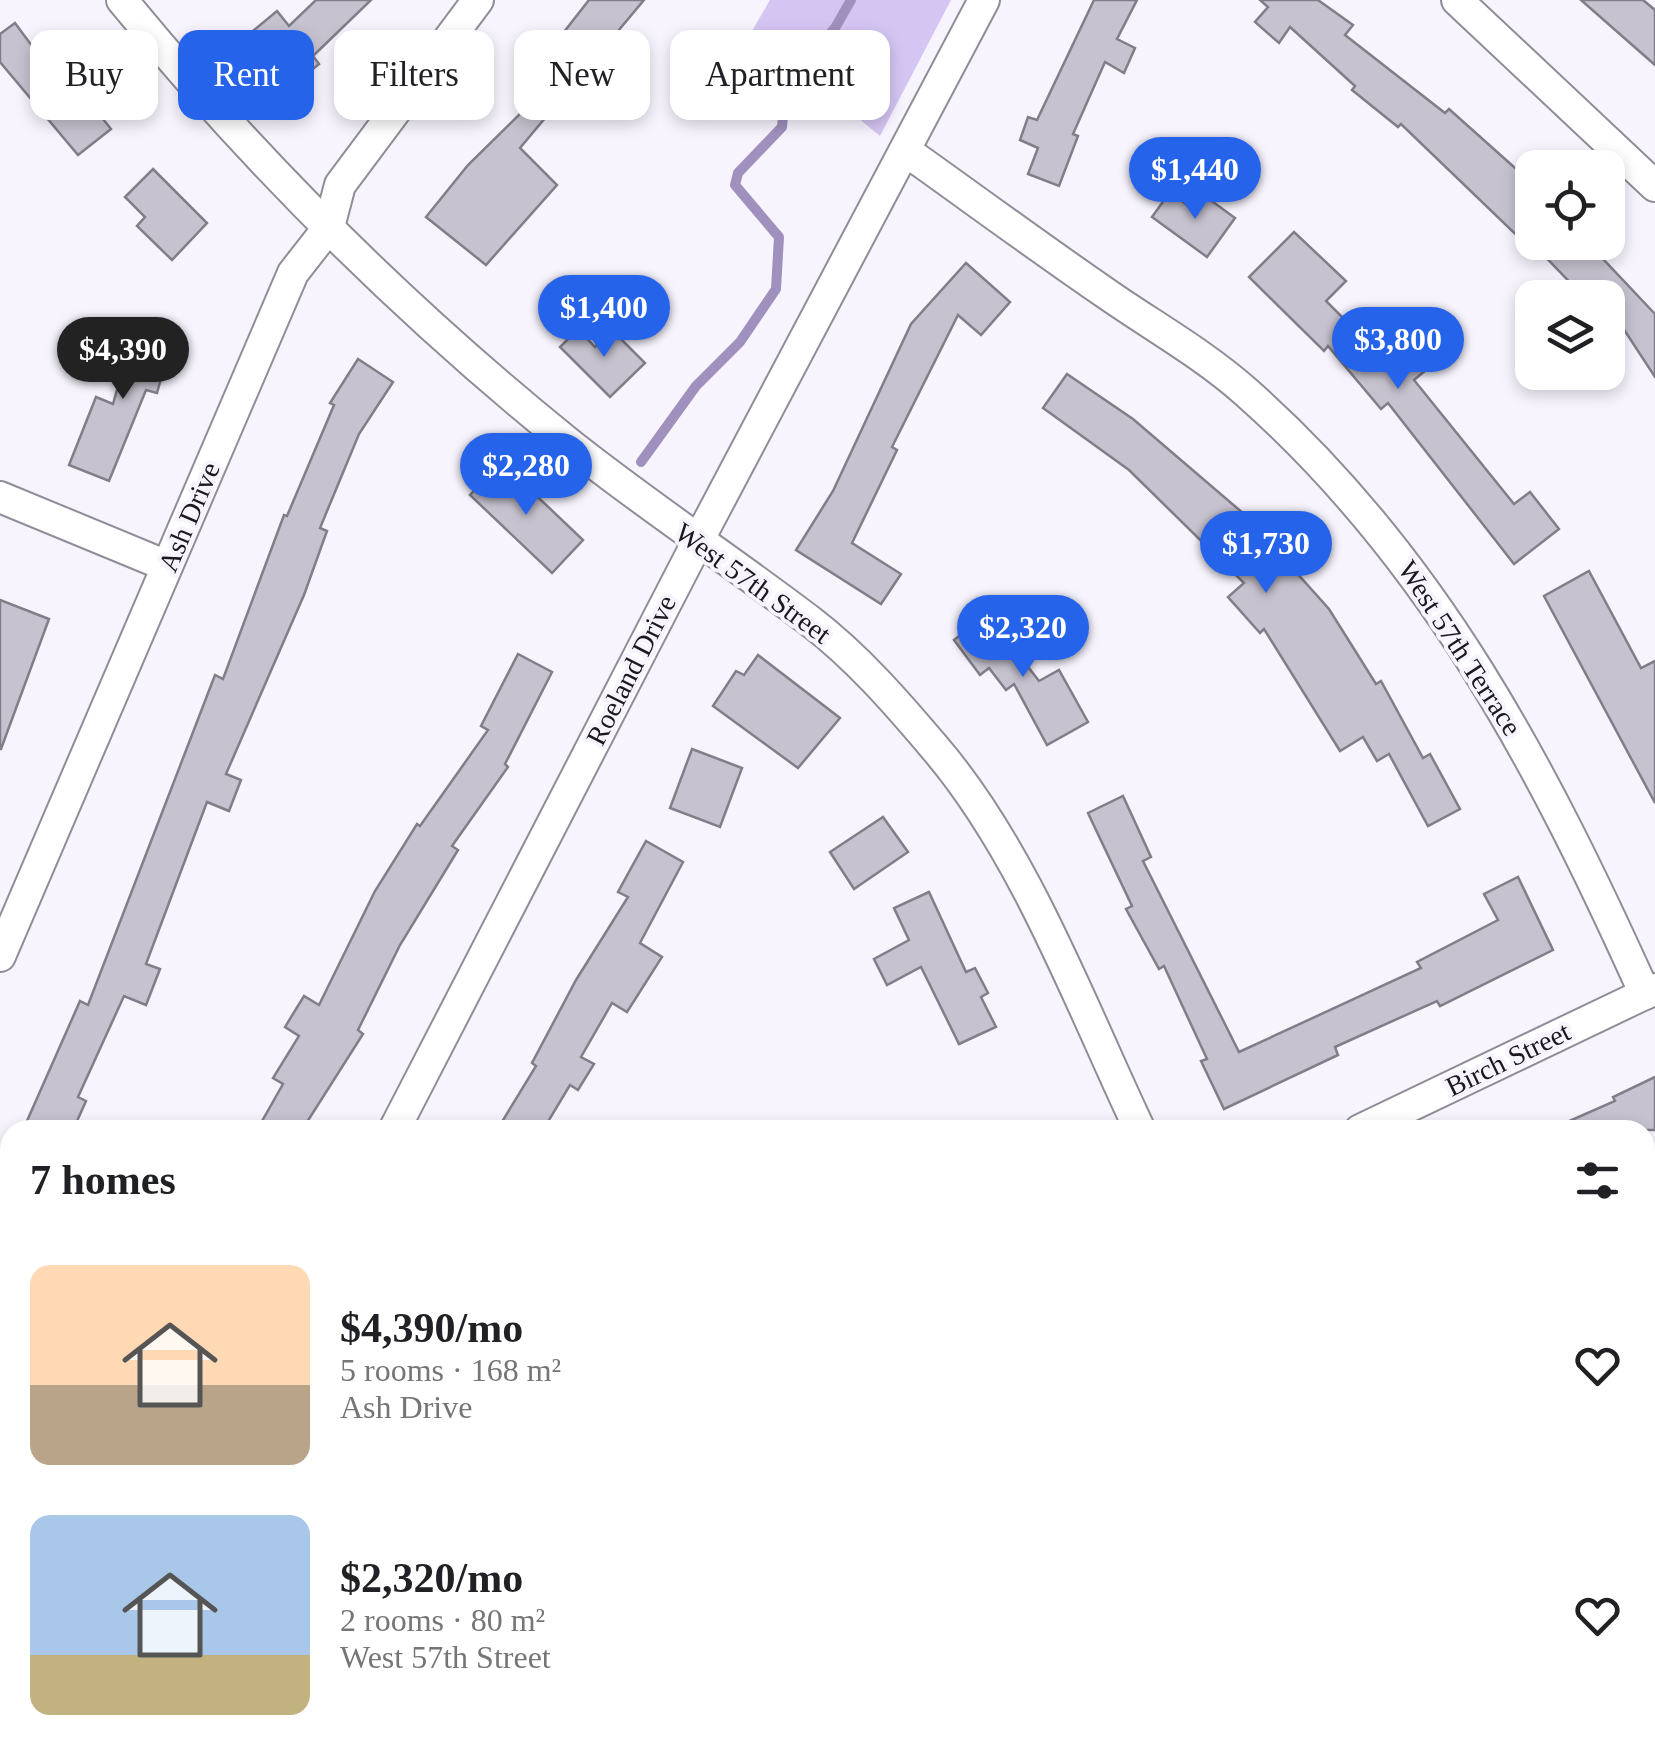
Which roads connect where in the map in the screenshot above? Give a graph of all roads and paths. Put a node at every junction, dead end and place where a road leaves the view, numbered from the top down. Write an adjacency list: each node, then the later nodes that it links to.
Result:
1 (122, 0): 7 (street, West 57th Street)
2 (478, 0): 7 (street, Ash Drive)
3 (984, 0): 5 (street, Roeland Drive)
4 (1457, 0): 6 (street)
5 (906, 151): 9 (street, Roeland Drive); 12 (street, West 57th Terrace)
6 (1655, 186)
7 (328, 227): 9 (street, West 57th Street); 10 (street, Ash Drive)
8 (0, 497): 10 (street)
9 (698, 541): 13 (street, Roeland Drive); 14 (street, West 57th Street)
10 (168, 566): 11 (street, Ash Drive)
11 (0, 956)
12 (1650, 991): 15 (street, Birch Street)
13 (399, 1120)
14 (1135, 1120)
15 (1381, 1120)

